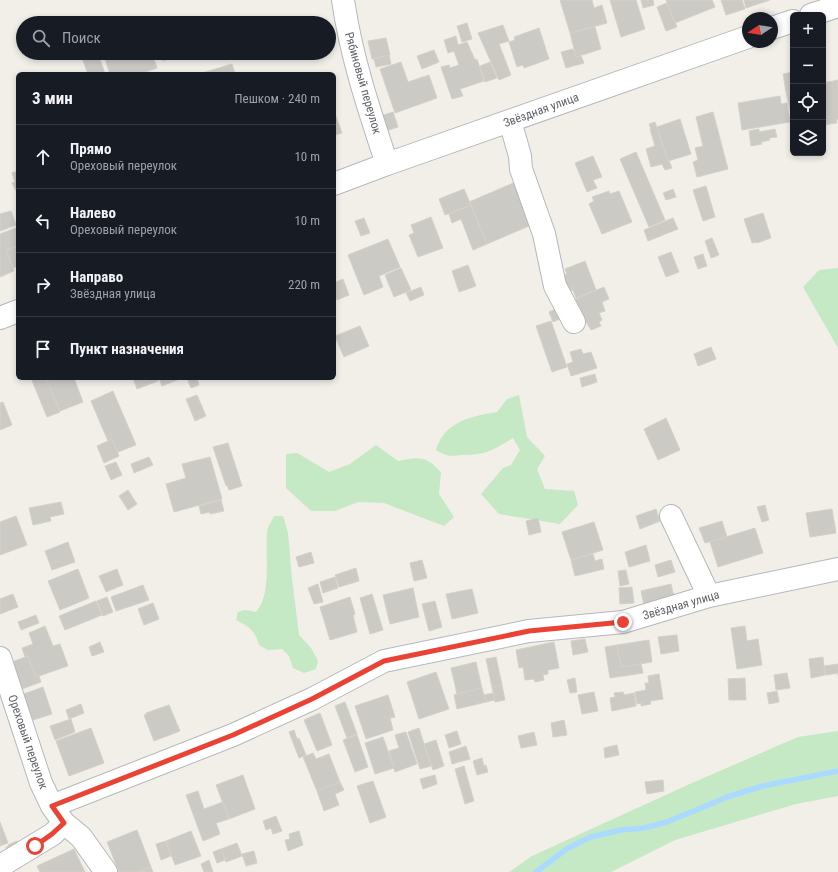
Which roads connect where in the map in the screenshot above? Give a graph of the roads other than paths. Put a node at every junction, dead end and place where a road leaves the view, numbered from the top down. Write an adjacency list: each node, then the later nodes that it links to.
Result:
1 (343, 0): 8 (street, Рябиновый переулок)
2 (838, 6): 3 (street)
3 (820, 12)
4 (790, 22): 5 (street)
5 (778, 26)
6 (742, 39): 7 (street, Звёздная улица)
7 (510, 121): 8 (street, Звёздная улица); 12 (street)
8 (387, 164): 9 (street, Звёздная улица)
9 (336, 183)
10 (16, 312): 11 (street)
11 (0, 318)
12 (574, 322)
13 (671, 516): 15 (street)
14 (838, 569): 15 (street, Звёздная улица)
15 (709, 596): 17 (street, Звёздная улица)
16 (0, 658): 17 (street, Ореховый переулок)
17 (52, 806): 18 (street, Ореховый переулок)
18 (64, 823): 19 (street); 20 (street, Ореховый переулок)
19 (0, 865)
20 (106, 872)

